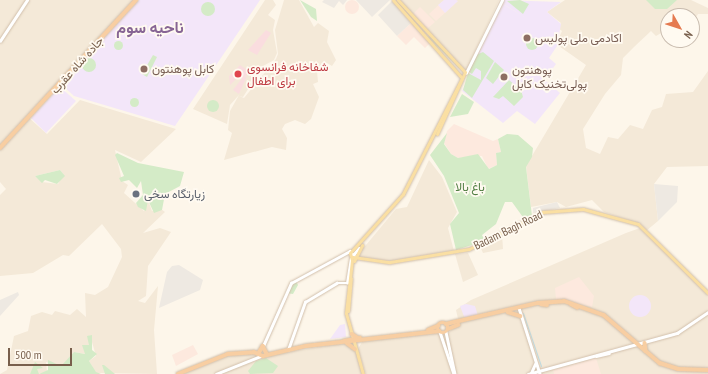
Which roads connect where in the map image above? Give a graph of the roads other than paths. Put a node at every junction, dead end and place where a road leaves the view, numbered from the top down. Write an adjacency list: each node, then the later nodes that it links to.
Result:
1 (26, 0): 7 (main road)
2 (136, 0): 9 (highway, جاده شاه عقرب)
3 (393, 0): 6 (main road)
4 (398, 0): 6 (main road)
5 (501, 0): 8 (main road)
6 (428, 34): 8 (main road)
7 (0, 40)
8 (464, 73): 10 (main road); 10 (main road)
9 (2, 146)
10 (419, 167): 11 (main road); 11 (main road)
11 (353, 255): 12 (main road, Badam Bagh Road); 26 (main road); 33 (main road); 36 (main road)
12 (708, 293)
13 (516, 304): 19 (highway)
14 (541, 304): 15 (highway); 16 (highway); 18 (highway)
15 (571, 304): 17 (highway); 32 (highway)
16 (547, 305)
17 (577, 308)
18 (518, 309): 19 (highway); 21 (main road); 32 (highway); 41 (main road)
19 (508, 311): 21 (highway); 22 (highway); 24 (highway)
20 (708, 312): 31 (main road); 32 (main road)
21 (520, 316): 41 (main road)
22 (446, 324): 23 (highway); 24 (highway)
23 (438, 326): 25 (highway); 27 (highway)
24 (447, 330): 25 (highway); 30 (main road)
25 (439, 332): 27 (highway); 30 (main road)
26 (351, 334): 27 (highway); 28 (highway); 29 (main road)
27 (359, 340): 29 (highway); 34 (highway)
28 (347, 341): 29 (highway); 34 (highway); 36 (highway)
29 (353, 341): 34 (main road)
30 (446, 342): 49 (main road)
31 (645, 343): 32 (main road); 39 (highway)
32 (635, 345): 39 (highway); 42 (main road); 43 (highway)
33 (264, 347): 35 (highway); 36 (highway); 38 (highway)
34 (356, 348): 48 (main road)
35 (258, 349): 37 (highway); 40 (highway)
36 (288, 349): 38 (highway)
37 (259, 354): 38 (highway); 40 (highway); 47 (main road)
38 (267, 354)
39 (650, 357): 43 (highway)
40 (199, 364): 45 (highway); 46 (highway)
41 (536, 364): 42 (main road); 44 (main road); 50 (main road)
42 (546, 370): 44 (main road); 52 (main road)
43 (708, 371)
44 (539, 373): 50 (main road); 51 (main road)
45 (174, 374)
46 (178, 374)
47 (216, 374)
48 (364, 374)
49 (454, 374)
50 (529, 374)
51 (534, 374)
52 (543, 374)

